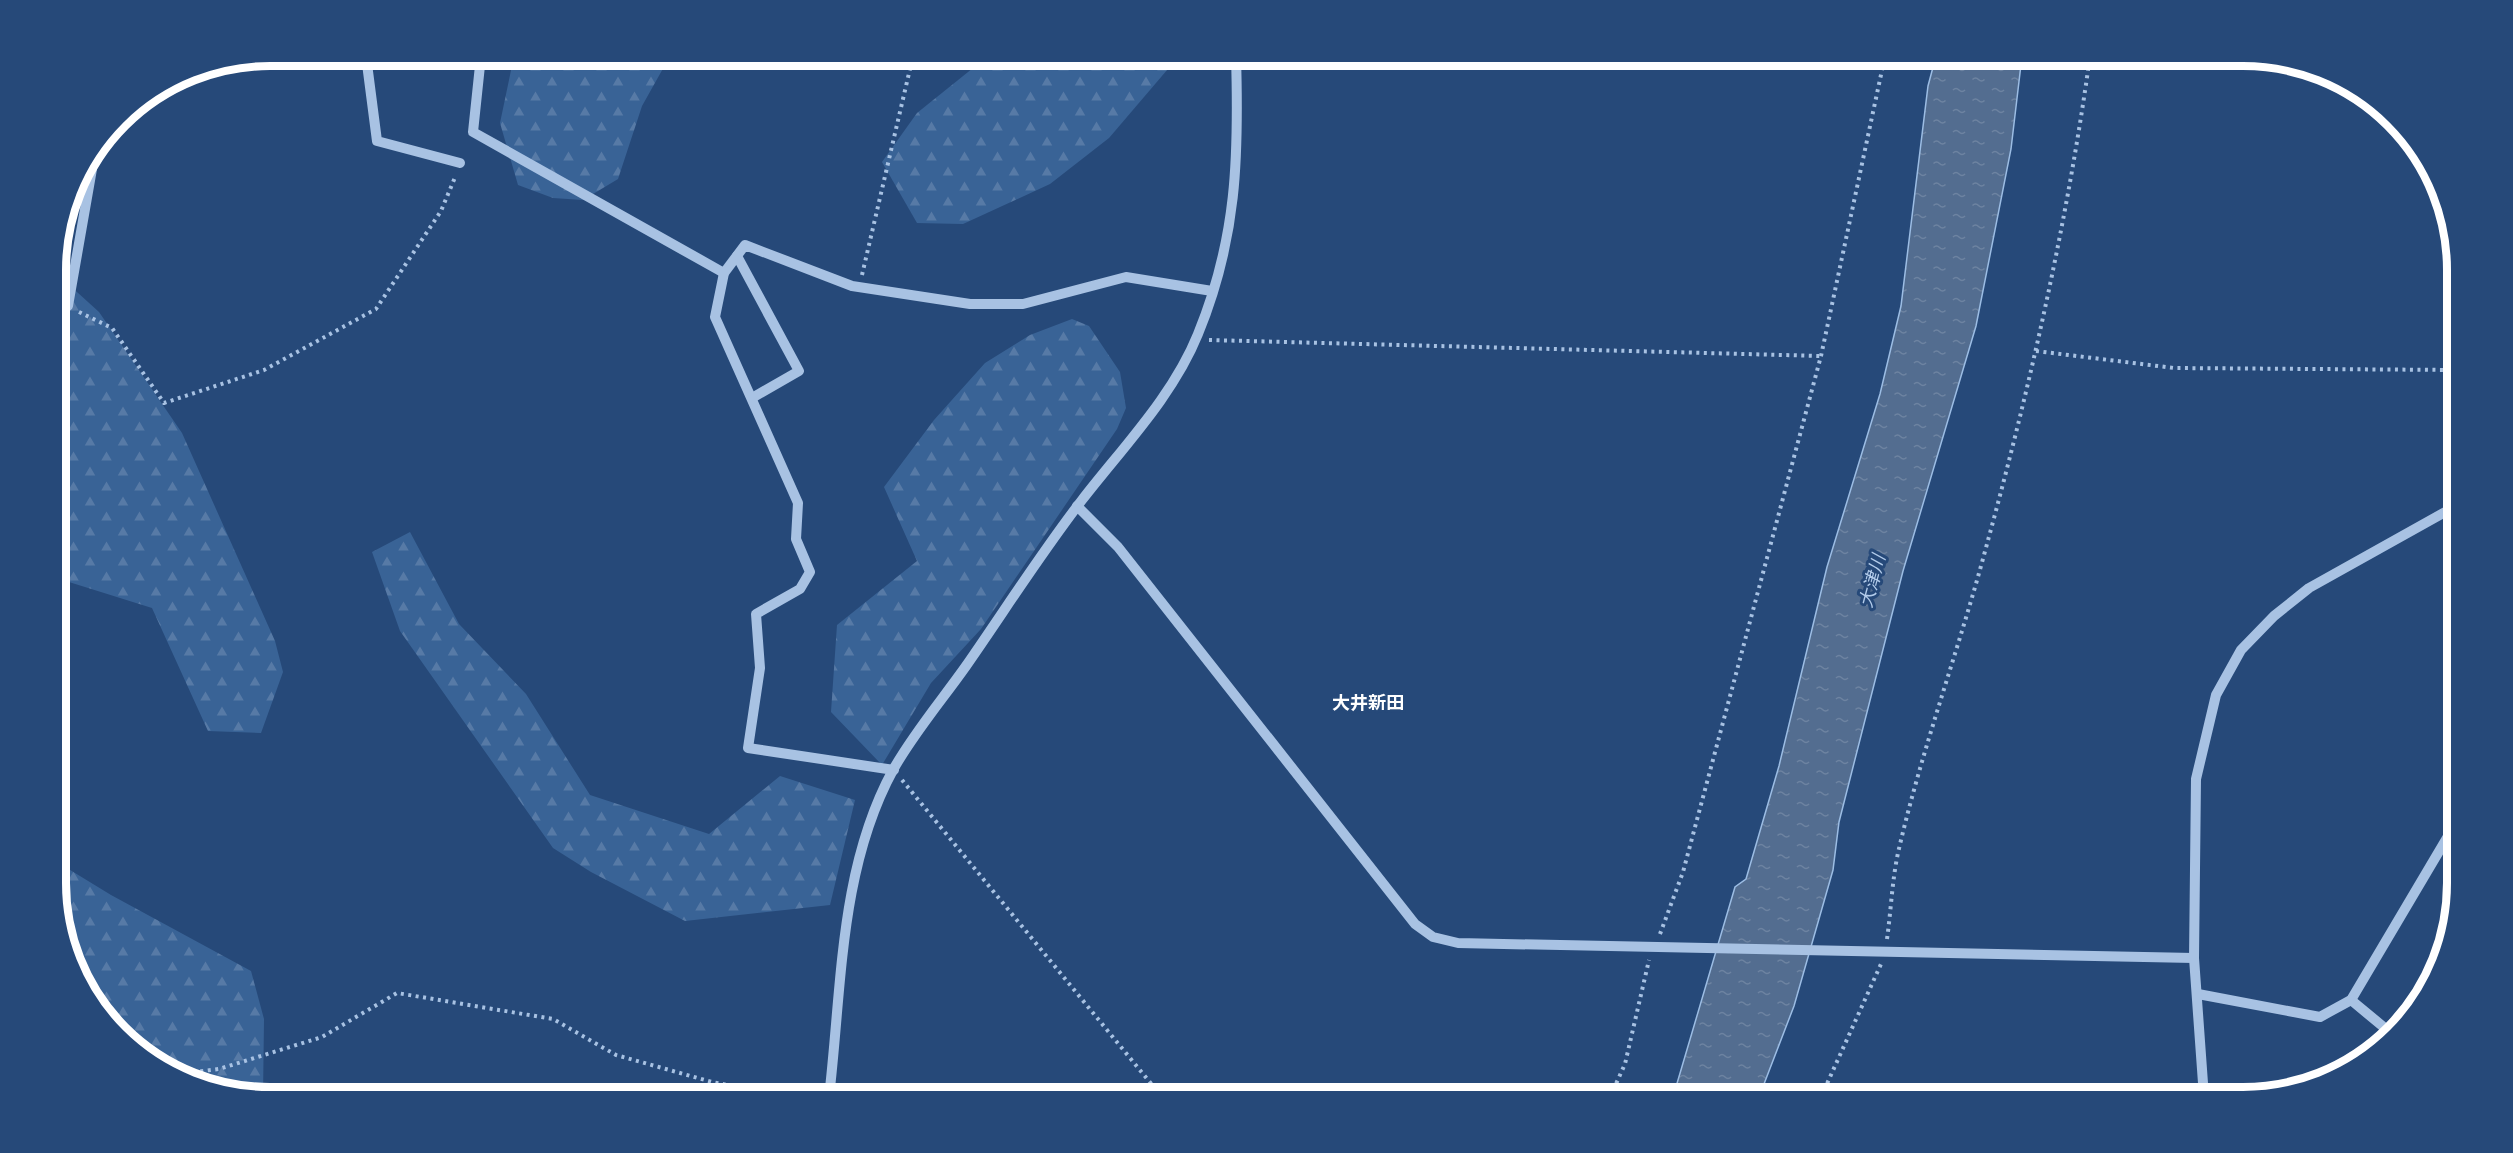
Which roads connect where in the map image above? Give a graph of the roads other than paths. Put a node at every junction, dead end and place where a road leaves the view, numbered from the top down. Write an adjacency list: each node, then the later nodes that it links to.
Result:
1 (367, 66): 4 (street)
2 (480, 66): 7 (street)
3 (1236, 66): 8 (street)
4 (460, 163)
5 (91, 172): 9 (street)
6 (737, 256): 7 (street); 8 (street); 10 (street)
7 (724, 273): 10 (street)
8 (1212, 291): 11 (street)
9 (68, 306)
10 (752, 398): 13 (street)
11 (1077, 506): 13 (street); 15 (street)
12 (2447, 511): 15 (street)
13 (894, 770): 19 (street)
14 (2447, 838): 17 (street)
15 (2194, 957): 16 (street)
16 (2198, 994): 17 (street); 20 (street)
17 (2351, 1000): 18 (street)
18 (2385, 1028)
19 (830, 1087)
20 (2203, 1087)

